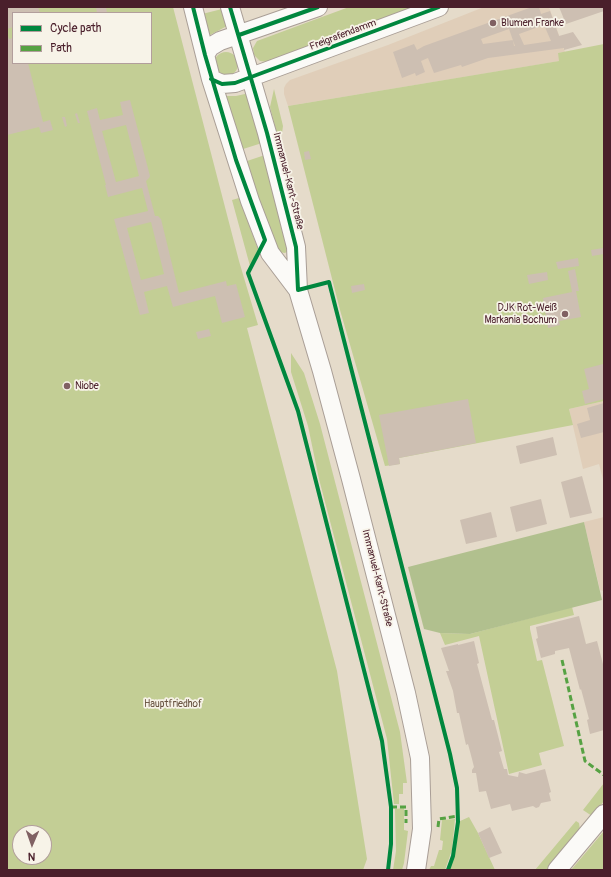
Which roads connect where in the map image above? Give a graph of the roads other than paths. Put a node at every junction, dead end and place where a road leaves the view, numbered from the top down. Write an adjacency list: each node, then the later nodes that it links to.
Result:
1 (193, 7): 6 (street, Immanuel-Kant-Straße)
2 (230, 7): 5 (street, Immanuel-Kant-Straße)
3 (318, 7): 5 (street)
4 (439, 7): 7 (street, Freigrafendamm)
5 (239, 35): 6 (street); 7 (street, Immanuel-Kant-Straße)
6 (205, 56): 8 (street, Immanuel-Kant-Straße)
7 (252, 78): 8 (street); 9 (street, Immanuel-Kant-Straße)
8 (211, 79): 9 (street, Immanuel-Kant-Straße)
9 (298, 290): 11 (street, Immanuel-Kant-Straße)
10 (604, 814): 12 (street)
11 (416, 870)
12 (557, 870)

